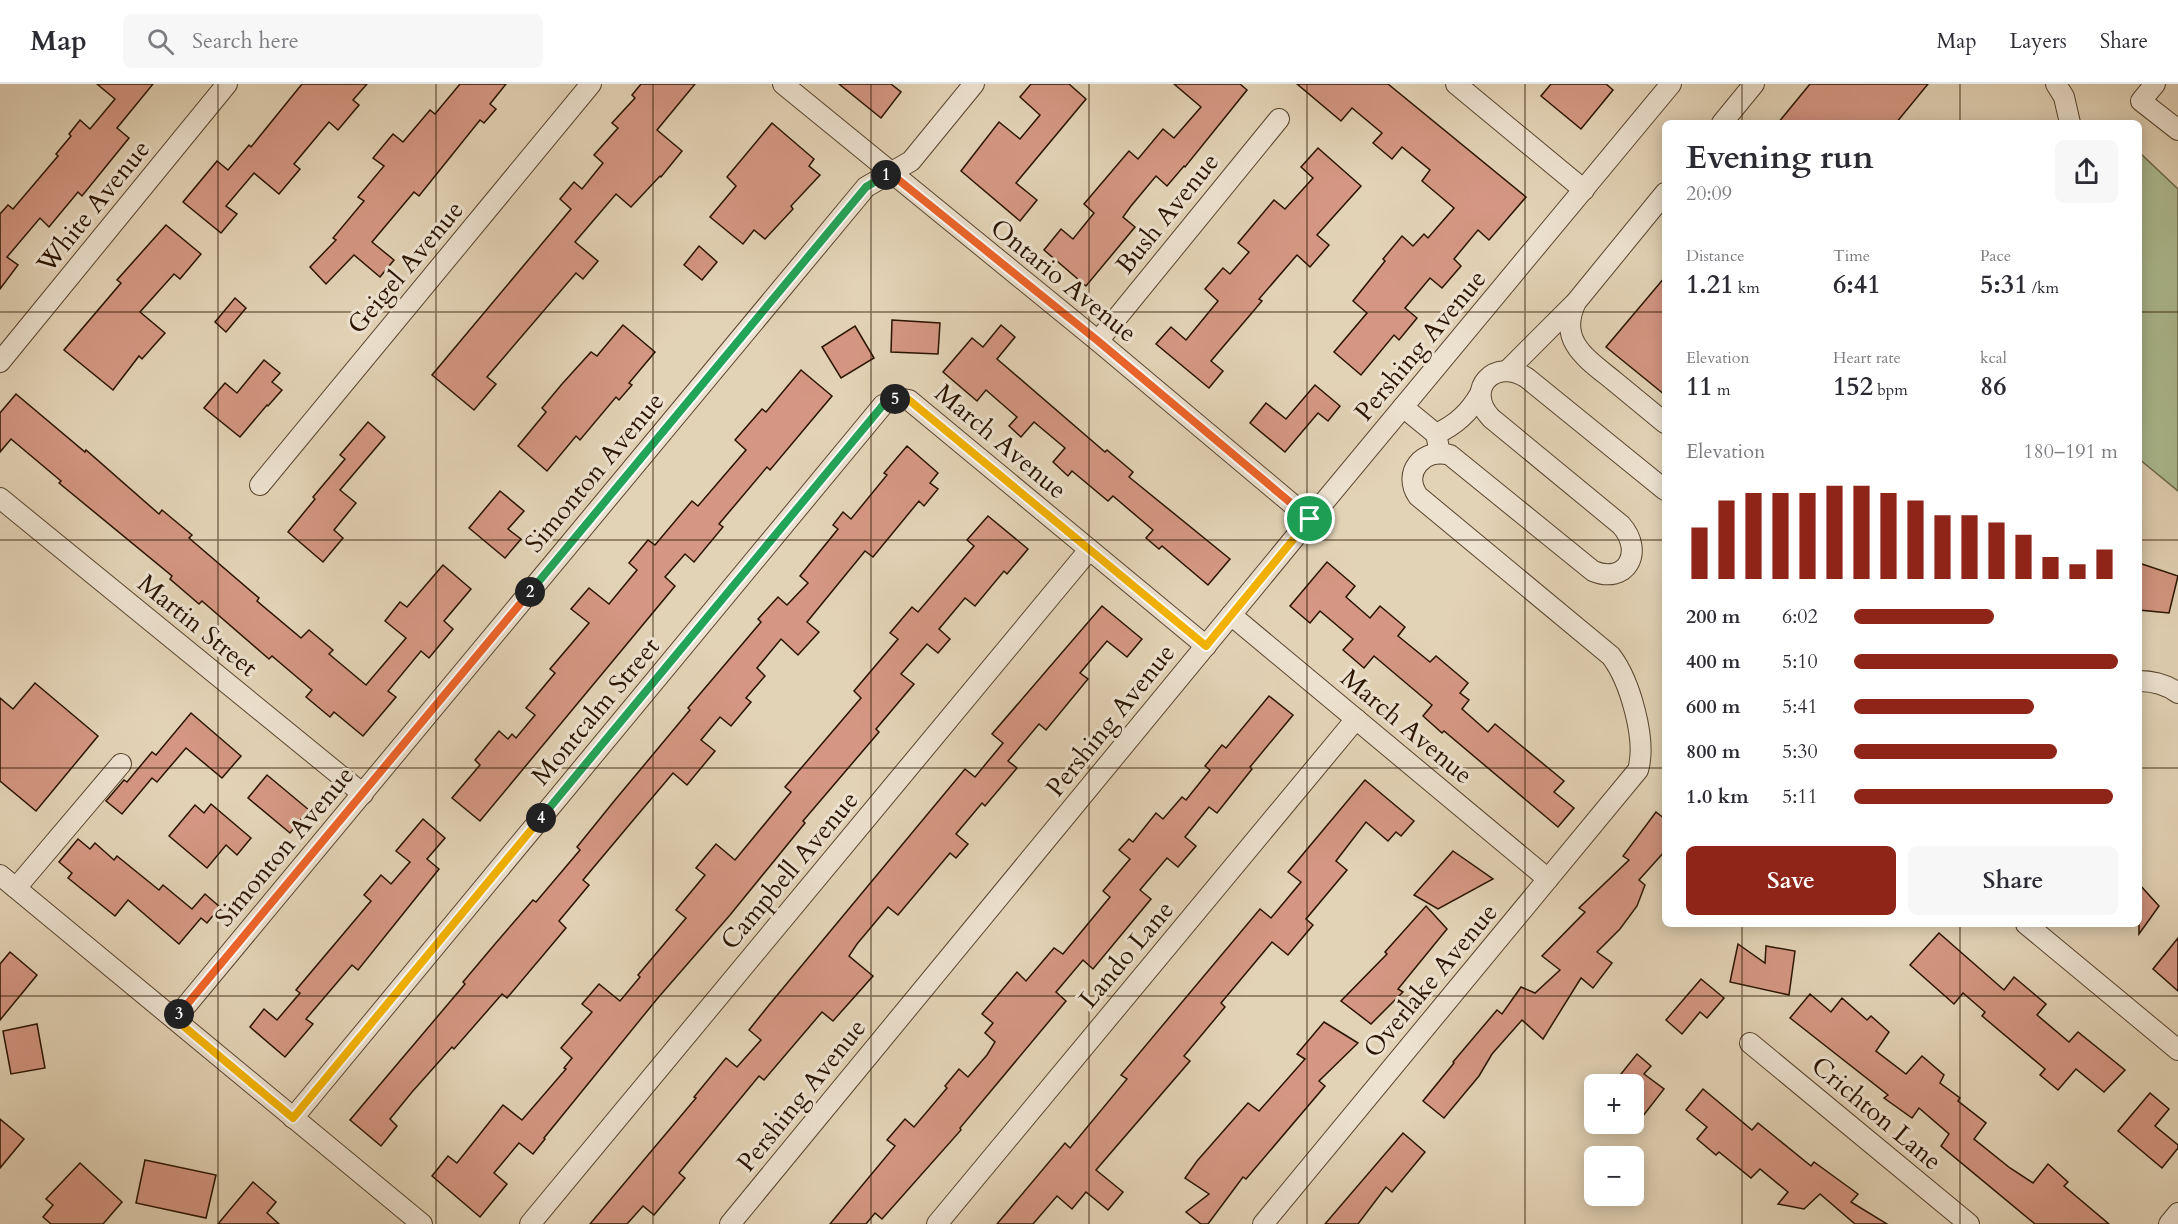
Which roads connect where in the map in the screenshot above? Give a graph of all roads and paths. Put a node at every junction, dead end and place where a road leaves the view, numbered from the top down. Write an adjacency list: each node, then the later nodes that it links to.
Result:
1 (227, 84): 19 (street, White Avenue)
2 (591, 84): 26 (street, Geigel Avenue)
3 (783, 84): 14 (street, Ontario Avenue)
4 (974, 84): 14 (street, Simonton Avenue)
5 (1456, 84): 15 (street)
6 (1671, 84): 15 (street, Pershing Avenue)
7 (1754, 84): 11 (street)
8 (2056, 84): 12 (street)
9 (2155, 84): 13 (street)
10 (1279, 119): 18 (street, Bush Avenue)
11 (1724, 120)
12 (2069, 120)
13 (2177, 126)
14 (890, 173): 18 (street, Ontario Avenue); 37 (street, Simonton Avenue)
15 (1584, 189): 23 (street, Pershing Avenue)
16 (1662, 197): 17 (street)
17 (1576, 302): 20 (street); 24 (street)
18 (1098, 341): 29 (street, Ontario Avenue)
19 (0, 362)
20 (1508, 370): 21 (street); 27 (street)
21 (1480, 394): 25 (street); 25 (street)
22 (897, 398): 30 (street, March Avenue); 45 (street, Montcalm Street)
23 (1404, 407): 25 (street); 29 (street, Pershing Avenue)
24 (1662, 421)
25 (1438, 443): 39 (street, Overlake Avenue)
26 (260, 485)
27 (1662, 488)
28 (0, 498): 37 (street, Martin Street)
29 (1310, 519): 31 (street, Pershing Avenue)
30 (1089, 550): 32 (street, March Avenue); 48 (street, Campbell Avenue)
31 (1231, 615): 32 (street, Pershing Avenue); 35 (street, March Avenue)
32 (1206, 646): 49 (street, Pershing Avenue)
33 (2142, 681): 34 (street)
34 (2178, 693)
35 (1356, 719): 39 (street, March Avenue); 50 (street, Lando Lane)
36 (121, 764): 40 (street)
37 (363, 794): 42 (street, Simonton Avenue)
38 (0, 875): 40 (street)
39 (1548, 879): 51 (street, Overlake Avenue)
40 (16, 888): 42 (street)
41 (2030, 927): 44 (street)
42 (175, 1019): 45 (street)
43 (1750, 1043): 52 (street, Crichton Lane)
44 (2178, 1050)
45 (293, 1118): 47 (street)
46 (2178, 1213): 53 (street)
47 (422, 1224)
48 (530, 1224)
49 (730, 1224)
50 (937, 1224)
51 (1263, 1224)
52 (1969, 1224)
53 (2169, 1224)

